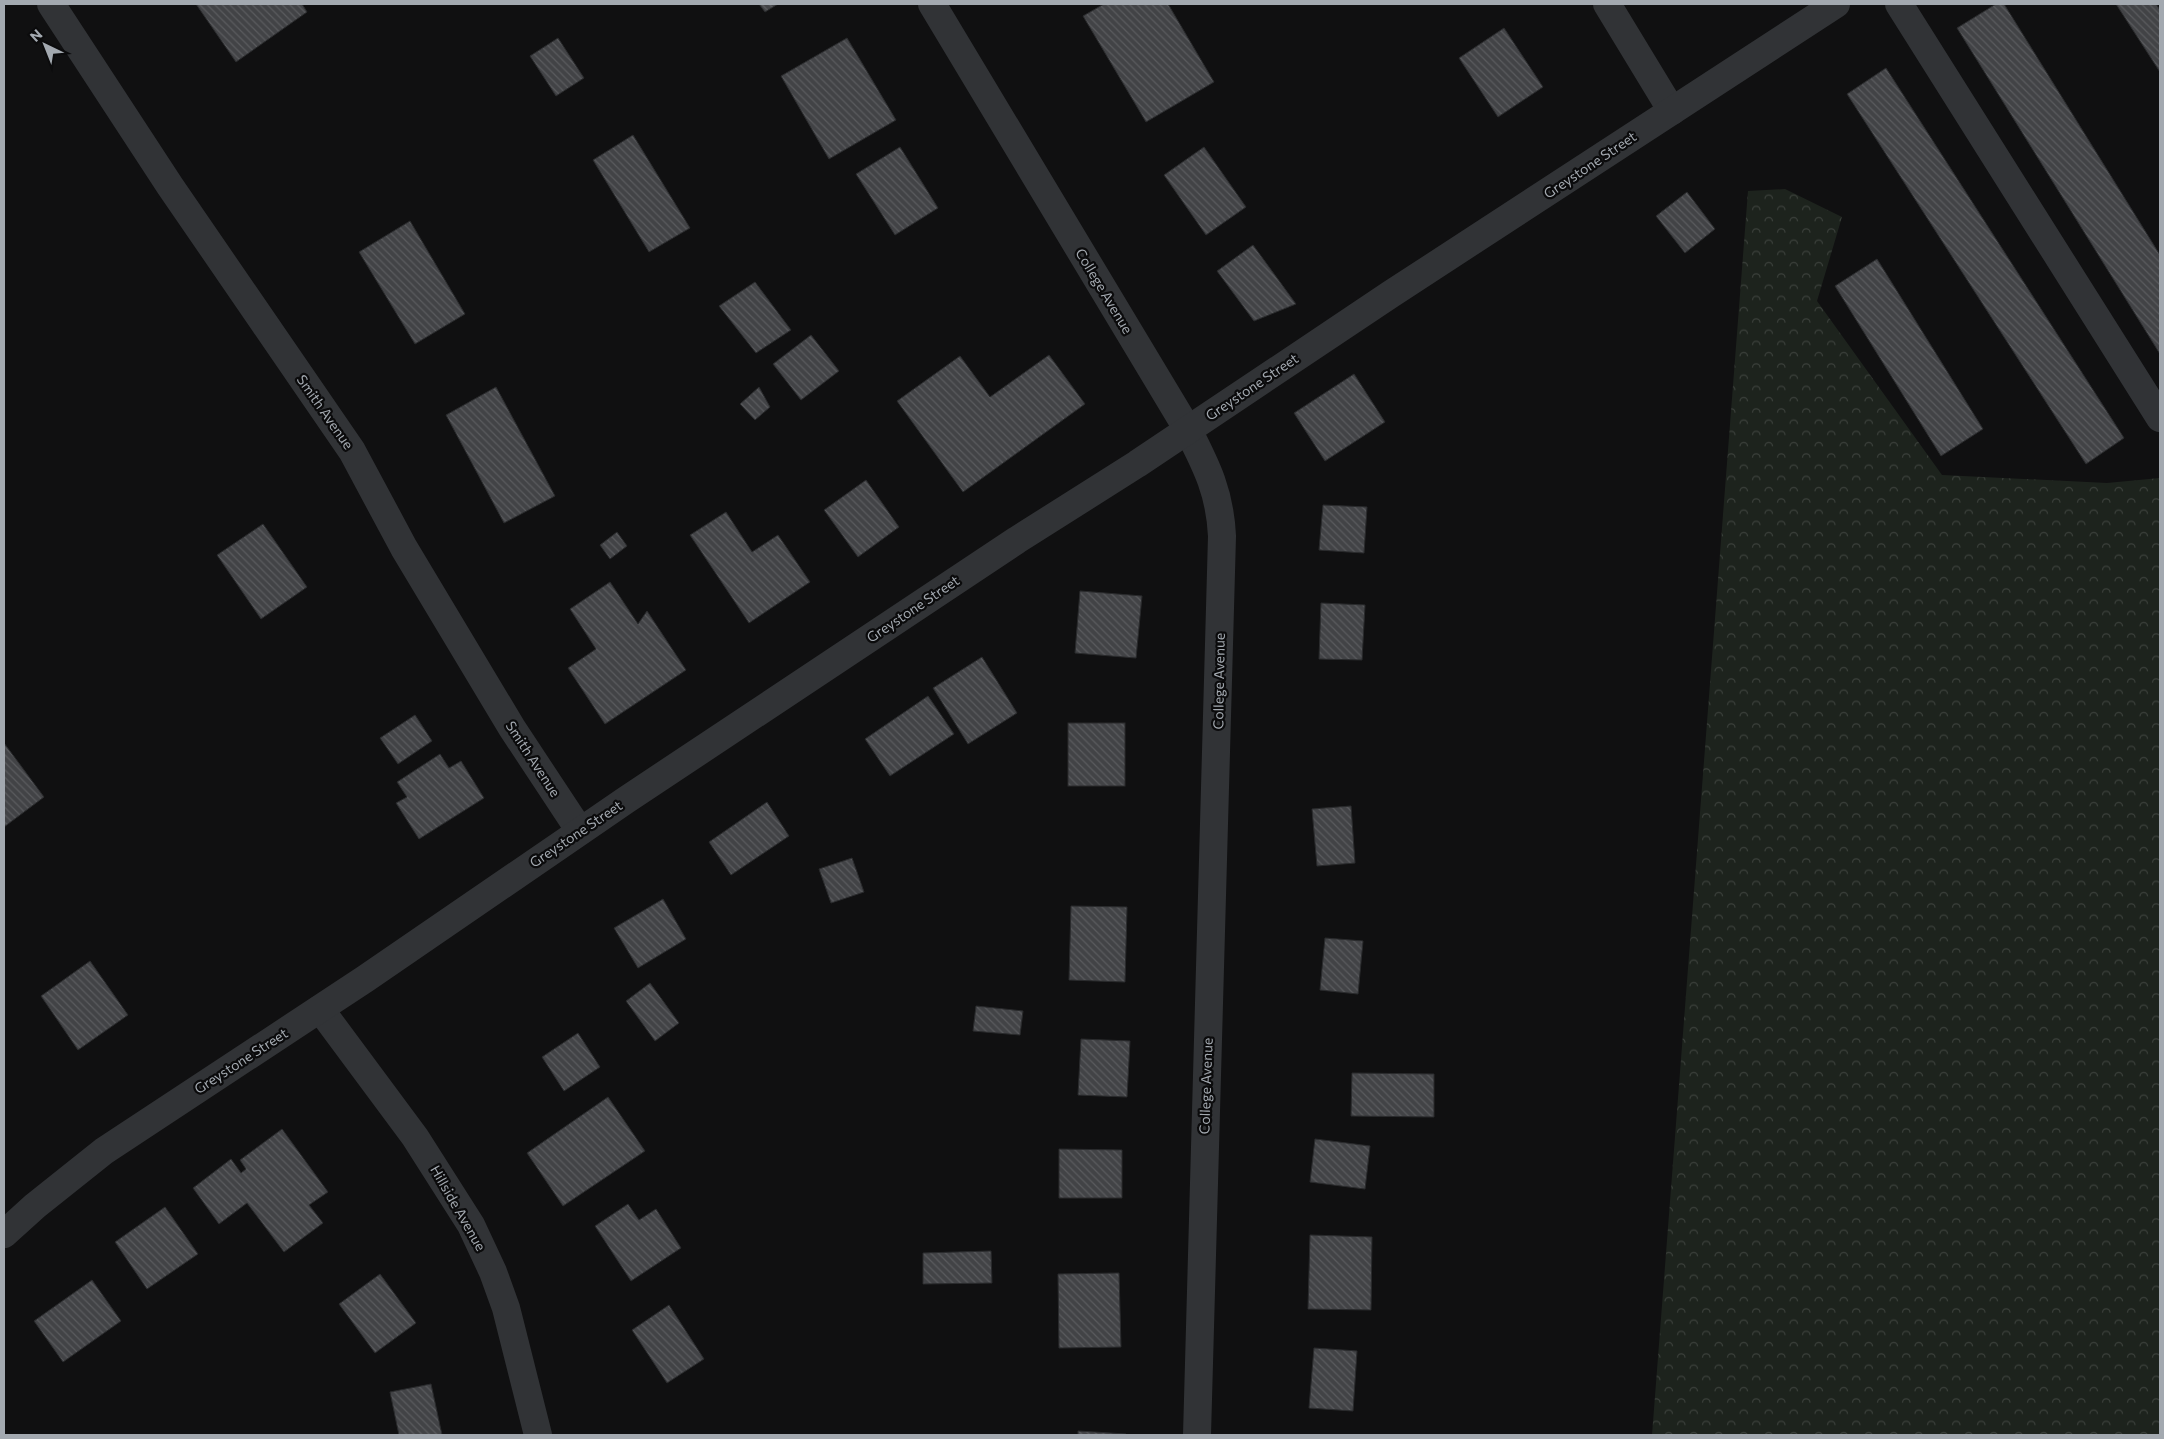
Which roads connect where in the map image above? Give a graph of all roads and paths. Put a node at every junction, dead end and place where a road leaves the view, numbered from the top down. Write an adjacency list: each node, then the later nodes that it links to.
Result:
1 (51, 4): 9 (street, Smith Avenue)
2 (932, 4): 8 (street, College Avenue)
3 (1607, 4): 6 (street)
4 (1836, 4): 6 (street, Greystone Street)
5 (1899, 4): 7 (street)
6 (1672, 111): 8 (street, Greystone Street)
7 (2160, 418)
8 (1188, 430): 9 (street, Greystone Street); 13 (street, College Avenue)
9 (580, 831): 10 (street, Greystone Street)
10 (320, 1009): 11 (street, Greystone Street); 12 (street, Hillside Avenue)
11 (4, 1234)
12 (538, 1435)
13 (1197, 1435)

